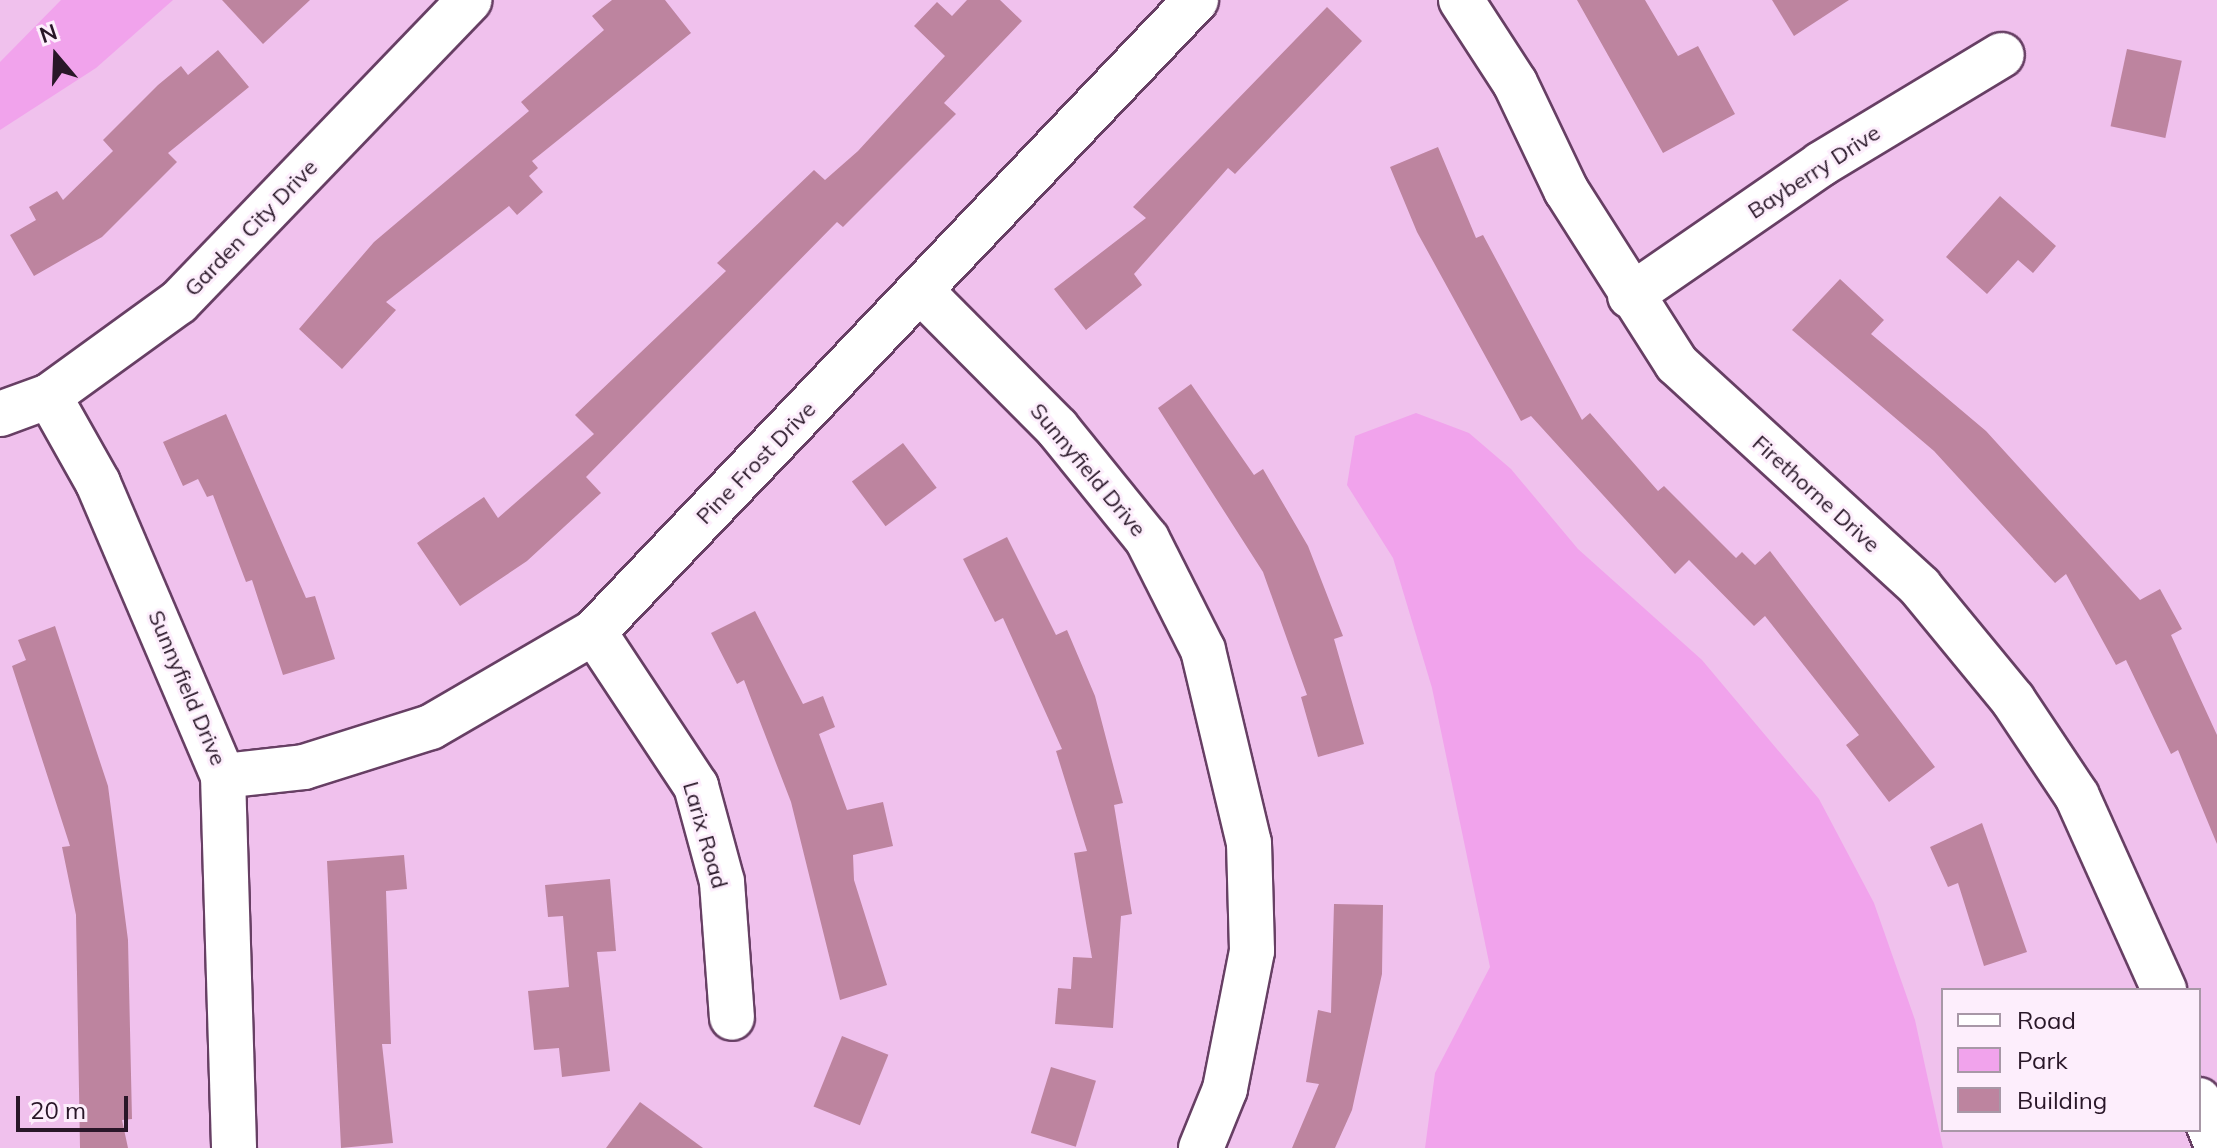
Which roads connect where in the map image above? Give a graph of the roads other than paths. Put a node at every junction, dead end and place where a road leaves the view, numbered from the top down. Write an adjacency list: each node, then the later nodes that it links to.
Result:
1 (470, 0): 7 (street, Garden City Drive)
2 (1196, 0): 5 (street, Pine Frost Drive)
3 (1461, 0): 6 (street, Firethorne Drive)
4 (2002, 55): 6 (street, Bayberry Drive)
5 (921, 291): 9 (street, Pine Frost Drive); 16 (street, Sunnyfield Drive)
6 (1630, 296): 11 (street, Firethorne Drive)
7 (49, 396): 8 (street, Garden City Drive); 10 (street, Sunnyfield Drive)
8 (0, 414)
9 (594, 632): 10 (street, Pine Frost Drive); 12 (street, Larix Road)
10 (223, 776): 15 (street, Sunnyfield Drive)
11 (2163, 988)
12 (732, 1018)
13 (2201, 1105): 14 (street)
14 (2217, 1146)
15 (234, 1148)
16 (1201, 1148)

